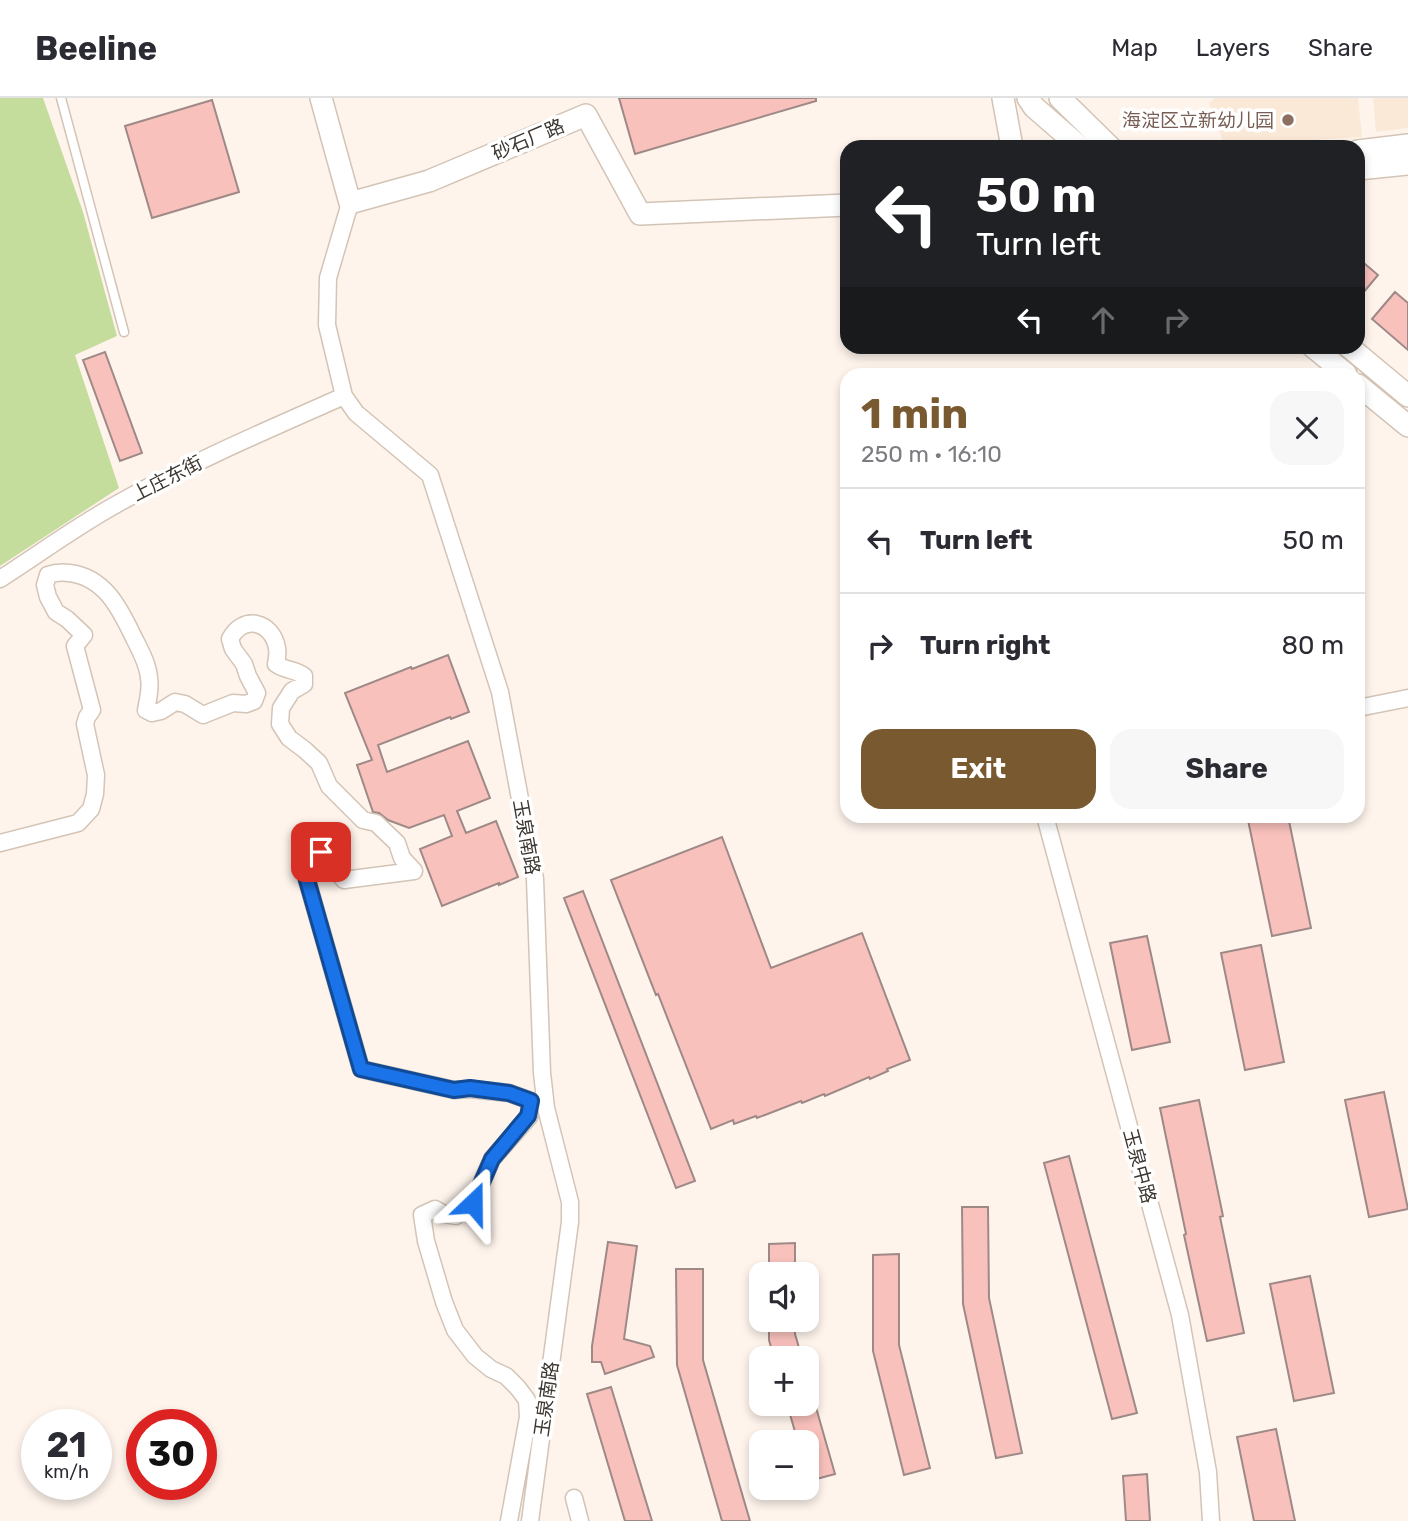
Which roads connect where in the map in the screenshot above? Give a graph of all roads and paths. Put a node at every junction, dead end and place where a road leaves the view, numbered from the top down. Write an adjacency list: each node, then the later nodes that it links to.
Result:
1 (61, 98): 15 (lane)
2 (321, 98): 13 (street)
3 (1003, 98): 6 (street)
4 (1028, 98): 7 (street)
5 (1060, 98): 8 (street)
6 (1011, 140)
7 (1072, 140)
8 (1103, 140)
9 (1408, 145): 10 (street)
10 (1365, 149)
11 (1408, 164): 12 (street)
12 (1365, 168)
13 (350, 203): 14 (street, 砂石厂路); 20 (street, 玉泉南路)
14 (840, 205)
15 (124, 332)
16 (1322, 354): 18 (street)
17 (1358, 354): 21 (street)
18 (1339, 368)
19 (1365, 390): 22 (street)
20 (344, 396): 23 (street, 上庄东街); 30 (street, 玉泉南路)
21 (1408, 396)
22 (1408, 426)
23 (0, 579)
24 (1408, 698): 25 (street)
25 (1365, 707)
26 (1047, 823): 32 (street, 玉泉中路)
27 (0, 843): 29 (street)
28 (574, 1498): 31 (street)
29 (509, 1521)
30 (530, 1521)
31 (580, 1521)
32 (1211, 1521)

